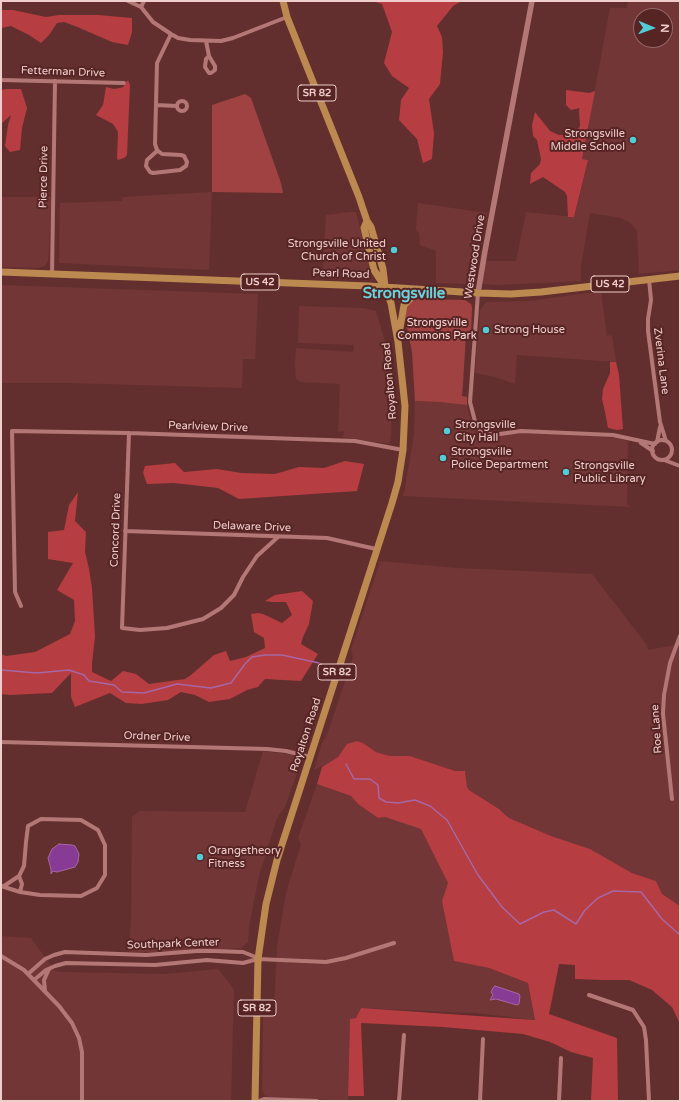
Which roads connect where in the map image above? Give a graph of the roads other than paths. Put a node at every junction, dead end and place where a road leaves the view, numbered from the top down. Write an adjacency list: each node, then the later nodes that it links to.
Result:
1 (128, 1): 5 (street)
2 (144, 1): 5 (street)
3 (283, 1): 6 (main road, Royalton Road / SR 82)
4 (532, 1): 22 (street, Westwood Drive)
5 (141, 6): 7 (street)
6 (287, 17): 8 (street); 20 (main road, Royalton Road / SR 82)
7 (171, 34): 8 (street); 13 (street)
8 (206, 41): 9 (street)
9 (208, 56)
10 (1, 80): 11 (street, Fetterman Drive)
11 (55, 80): 12 (street, Fetterman Drive); 17 (street, Pierce Drive)
12 (124, 83)
13 (156, 105): 14 (street); 15 (street)
14 (177, 106)
15 (157, 151): 15 (street)
16 (1, 272): 17 (main road, Pearl Road / US 42)
17 (52, 274): 20 (main road, Pearl Road / US 42)
18 (680, 276): 19 (main road, Pearl Road / US 42)
19 (649, 279): 22 (main road, Pearl Road / US 42); 24 (street, Zverina Lane)
20 (385, 287): 21 (main road, Pearl Road / US 42); 23 (main road, Royalton Road / SR 82)
21 (432, 290): 22 (main road, Pearl Road / US 42); 23 (main road)
22 (478, 293): 26 (street, Westwood Drive)
23 (398, 342): 29 (main road, Royalton Road / SR 82)
24 (660, 422): 27 (street, Zverina Lane); 28 (street, Zverina Lane)
25 (129, 433): 29 (street, Pearlview Drive); 34 (street, Concord Drive); 37 (street, Pearlview Drive)
26 (637, 441): 28 (street, Westwood Drive); 30 (street, Westwood Drive)
27 (666, 441): 28 (street); 31 (street)
28 (656, 443): 30 (street)
29 (403, 450): 36 (main road, Royalton Road / SR 82)
30 (653, 451): 32 (street)
31 (672, 452): 32 (street); 33 (street)
32 (664, 460): 33 (street)
33 (680, 466)
34 (125, 531): 35 (street, Delaware Drive); 35 (street, Concord Drive)
35 (278, 537): 36 (street, Delaware Drive)
36 (376, 549): 40 (main road, Royalton Road / SR 82)
37 (21, 606)
38 (680, 636): 41 (street, Roe Lane)
39 (1, 742): 40 (street, Ordner Drive)
40 (311, 757): 47 (main road, Royalton Road / SR 82)
41 (672, 799)
42 (19, 876): 43 (street); 44 (street); 44 (street)
43 (2, 886): 44 (street)
44 (20, 892)
45 (394, 942): 47 (street)
46 (1, 956): 49 (street)
47 (258, 959): 48 (street, Southpark Center); 49 (street, Southpark Center); 57 (main road, Royalton Road / SR 82)
48 (49, 969): 50 (street, Southpark Center); 51 (street)
49 (28, 974): 50 (street)
50 (34, 980): 51 (street)
51 (45, 992): 56 (street)
52 (589, 995): 63 (street)
53 (404, 1035): 60 (street)
54 (482, 1039): 61 (street)
55 (561, 1058): 62 (street)
56 (82, 1101)
57 (255, 1101)
58 (259, 1101): 59 (street)
59 (317, 1101)
60 (399, 1101)
61 (480, 1101)
62 (559, 1101)
63 (649, 1101)

